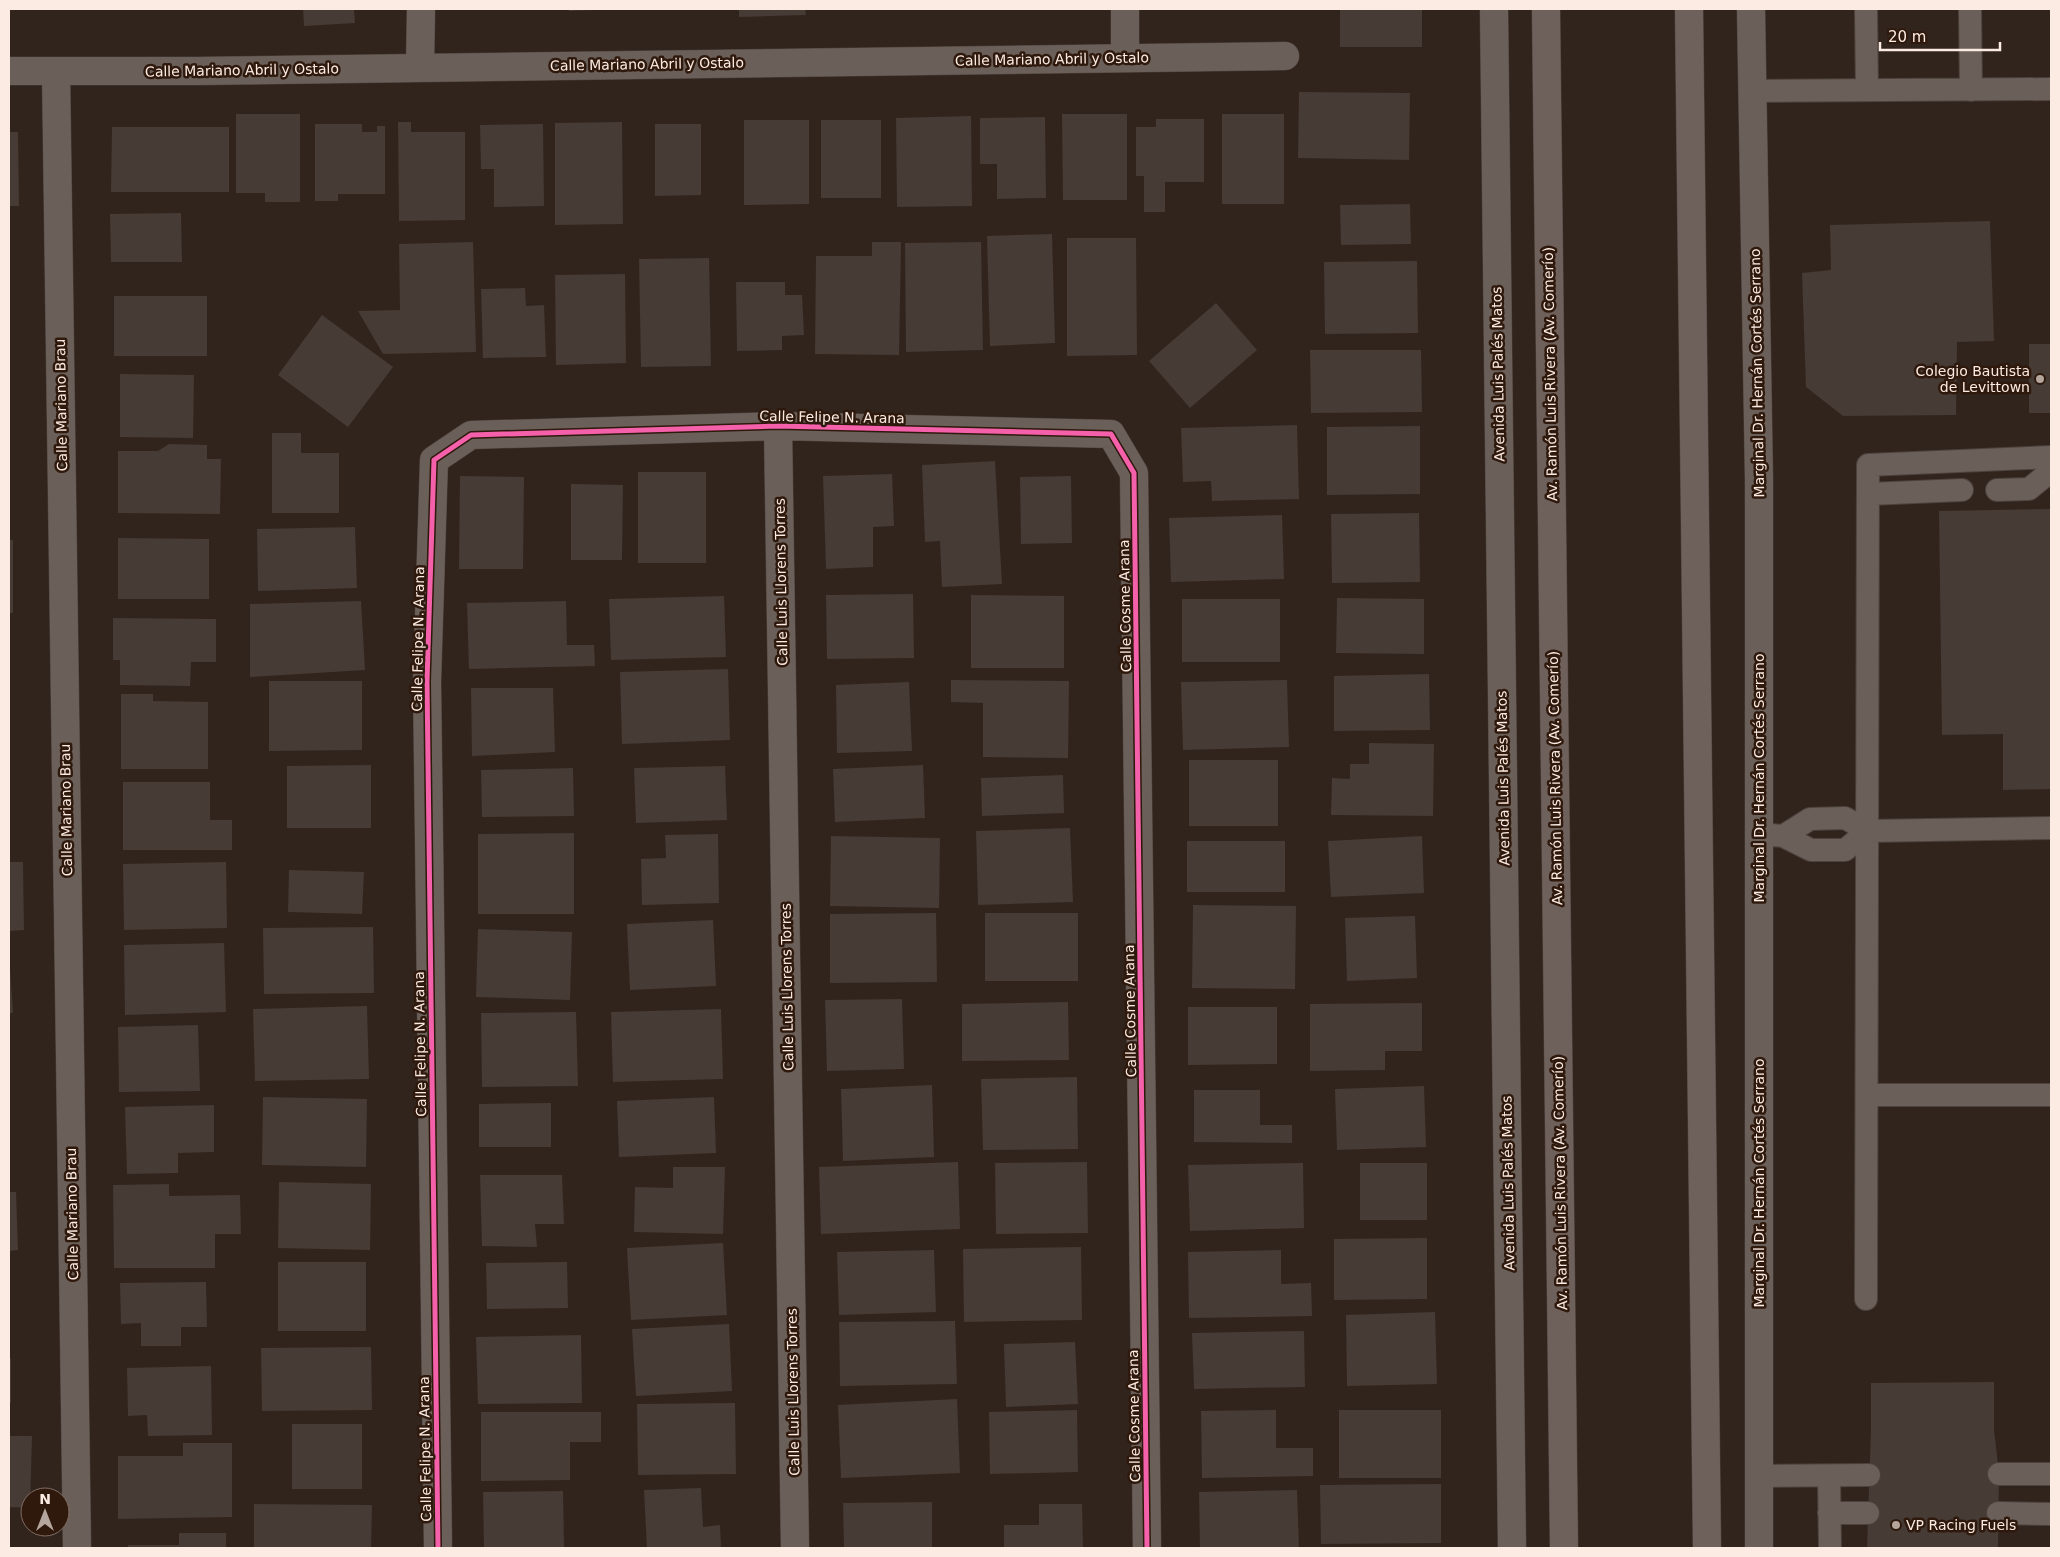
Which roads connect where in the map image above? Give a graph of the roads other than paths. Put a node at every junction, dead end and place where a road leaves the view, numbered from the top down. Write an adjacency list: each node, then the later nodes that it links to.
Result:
1 (421, 9): 11 (street)
2 (1125, 9): 10 (street)
3 (1494, 9): 44 (street, Avenida Luis Palés Matos)
4 (1546, 9): 45 (main road, Av. Ramón Luis Rivera (Av. Comerío))
5 (1688, 9): 46 (main road)
6 (1751, 9): 17 (street, Marginal Dr. Hernán Cortés Serrano)
7 (1866, 9): 15 (lane)
8 (1970, 9): 16 (lane)
9 (1285, 56): 10 (street, Calle Mariano Abril y Ostalo)
10 (1125, 58): 11 (street, Calle Mariano Abril y Ostalo)
11 (420, 68): 13 (street, Calle Mariano Abril y Ostalo)
12 (9, 71): 13 (street, Calle Mariano Abril y Ostalo)
13 (56, 71): 40 (street, Calle Mariano Brau)
14 (2051, 89): 16 (lane)
15 (1867, 90): 16 (lane); 17 (lane)
16 (1971, 90)
17 (1752, 91): 27 (street, Marginal Dr. Hernán Cortés Serrano)
18 (778, 426): 21 (street, Calle Felipe N. Arana); 41 (street, Calle Felipe N. Arana); 42 (street, Calle Luis Llorens Torres)
19 (2051, 458): 24 (lane)
20 (2051, 472): 23 (lane)
21 (1134, 473): 43 (street, Calle Cosme Arana)
22 (1962, 490): 24 (lane)
23 (1997, 490)
24 (1869, 494): 26 (lane)
25 (2051, 828): 26 (lane)
26 (1868, 831): 27 (lane); 27 (lane); 28 (lane)
27 (1771, 835): 34 (street, Marginal Dr. Hernán Cortés Serrano)
28 (1867, 1095): 29 (lane); 30 (lane)
29 (2051, 1095)
30 (1866, 1299)
31 (1999, 1474): 32 (lane)
32 (2051, 1474)
33 (1869, 1475): 35 (lane)
34 (1759, 1476): 35 (lane); 47 (street, Marginal Dr. Hernán Cortés Serrano)
35 (1829, 1476): 36 (lane)
36 (1829, 1512): 37 (lane); 48 (lane)
37 (1868, 1512)
38 (1998, 1513): 39 (lane)
39 (2051, 1514)
40 (77, 1548)
41 (438, 1548)
42 (795, 1548)
43 (1146, 1548)
44 (1512, 1548)
45 (1564, 1548)
46 (1707, 1548)
47 (1759, 1548)
48 (1830, 1548)

